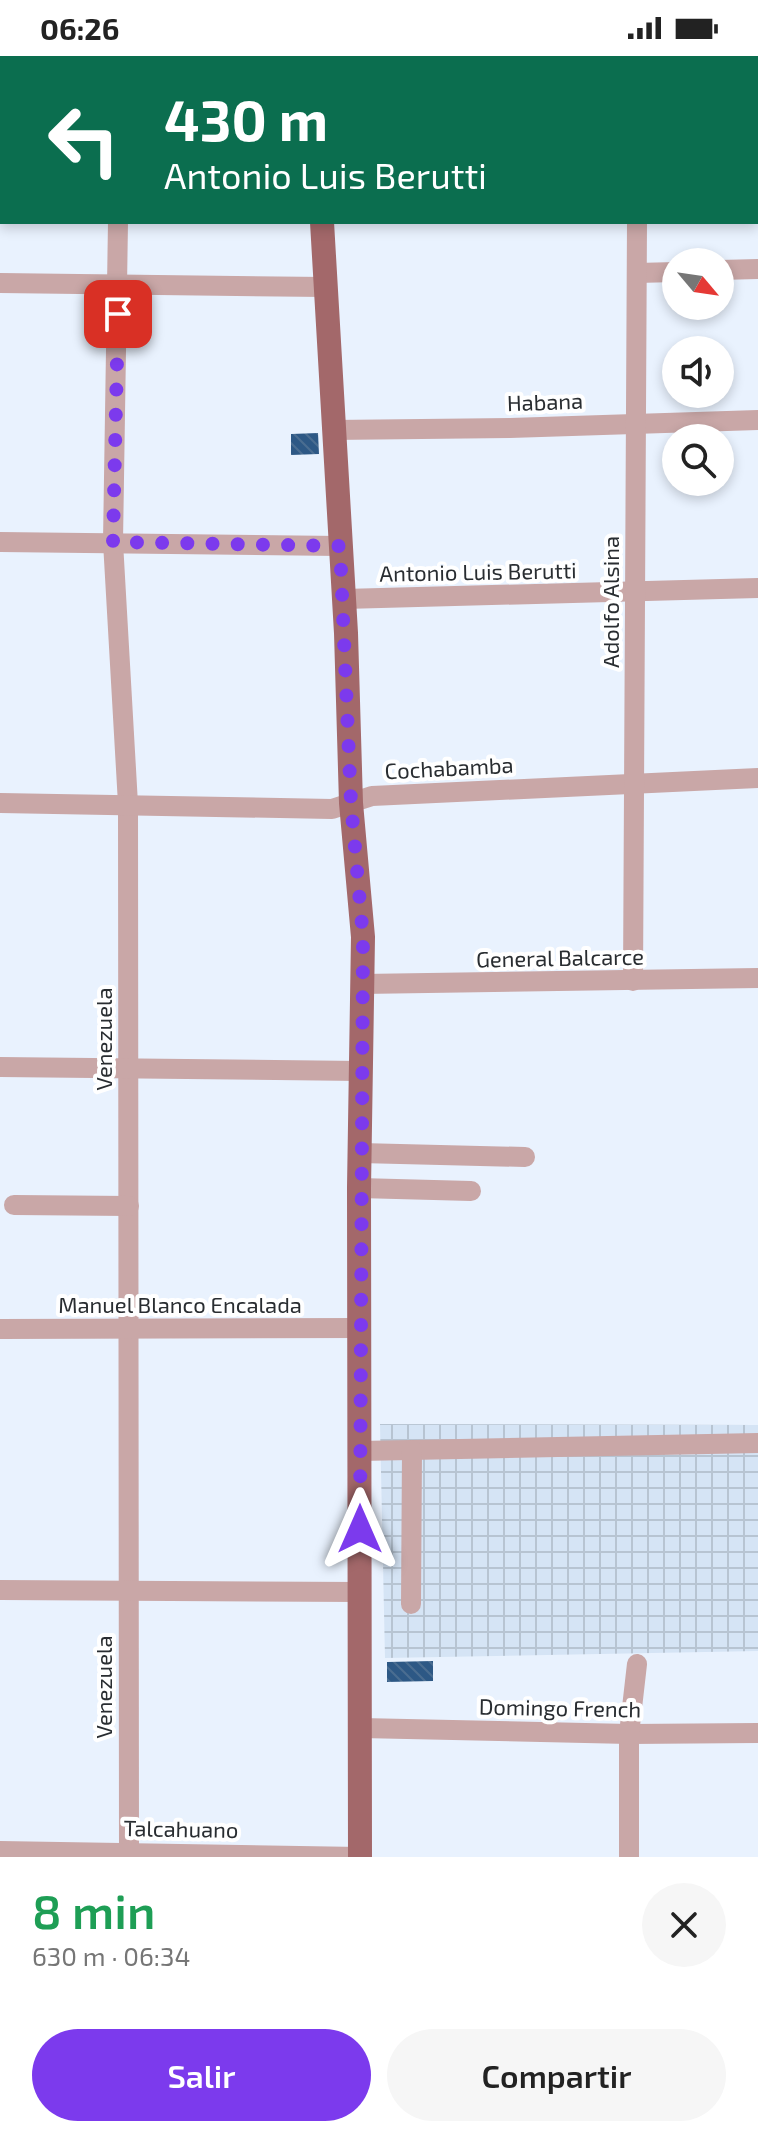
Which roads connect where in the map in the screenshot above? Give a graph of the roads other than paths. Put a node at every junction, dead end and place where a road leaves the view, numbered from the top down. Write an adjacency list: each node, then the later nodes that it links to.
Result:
1 (118, 224): 9 (street, Venezuela)
2 (322, 224): 10 (main road)
3 (637, 224): 7 (street, Adolfo Alsina)
4 (758, 269): 5 (street)
5 (734, 270)
6 (662, 272): 7 (street)
7 (637, 273): 12 (street, Adolfo Alsina)
8 (0, 283): 9 (street)
9 (118, 285): 10 (street); 15 (street, Venezuela)
10 (325, 287): 13 (main road)
11 (758, 420): 12 (street, Habana)
12 (636, 423): 13 (street, Habana); 18 (street, Adolfo Alsina)
13 (333, 430): 16 (main road)
14 (0, 542): 15 (street)
15 (113, 542): 16 (street); 24 (street, Venezuela)
16 (340, 546): 19 (main road)
17 (758, 588): 18 (street, Antonio Luis Berutti)
18 (635, 592): 19 (street, Antonio Luis Berutti); 21 (street, Adolfo Alsina)
19 (344, 599): 23 (main road)
20 (758, 778): 21 (street, Cochabamba)
21 (634, 784): 23 (street, Cochabamba); 26 (street, Adolfo Alsina)
22 (0, 803): 24 (street, Cochabamba)
23 (351, 803): 24 (street, Cochabamba); 27 (main road)
24 (128, 804): 29 (street, Venezuela)
25 (758, 978): 26 (street, General Balcarce)
26 (633, 981): 27 (street, General Balcarce)
27 (362, 984): 30 (main road)
28 (0, 1067): 29 (street)
29 (128, 1068): 30 (street); 36 (street, Venezuela)
30 (360, 1071): 31 (main road)
31 (360, 1153): 32 (street); 33 (main road)
32 (525, 1157)
33 (359, 1188): 34 (street); 38 (main road)
34 (471, 1191)
35 (14, 1205): 36 (street)
36 (129, 1206): 37 (street, Venezuela)
37 (129, 1328): 38 (street, Manuel Blanco Encalada); 39 (street, Manuel Blanco Encalada); 44 (street, Venezuela)
38 (360, 1328): 42 (main road)
39 (0, 1329)
40 (758, 1443): 41 (street)
41 (412, 1450): 42 (street); 46 (street)
42 (360, 1451): 45 (main road)
43 (0, 1590): 44 (street)
44 (128, 1590): 45 (street); 52 (street, Venezuela)
45 (359, 1592): 48 (main road)
46 (411, 1604)
47 (637, 1664): 50 (street)
48 (361, 1728): 50 (street, Domingo French); 53 (main road)
49 (758, 1733): 50 (street, Domingo French)
50 (629, 1734): 54 (street)
51 (0, 1851): 52 (street, Talcahuano)
52 (129, 1854): 53 (street, Talcahuano)
53 (360, 1857)
54 (629, 1857)

